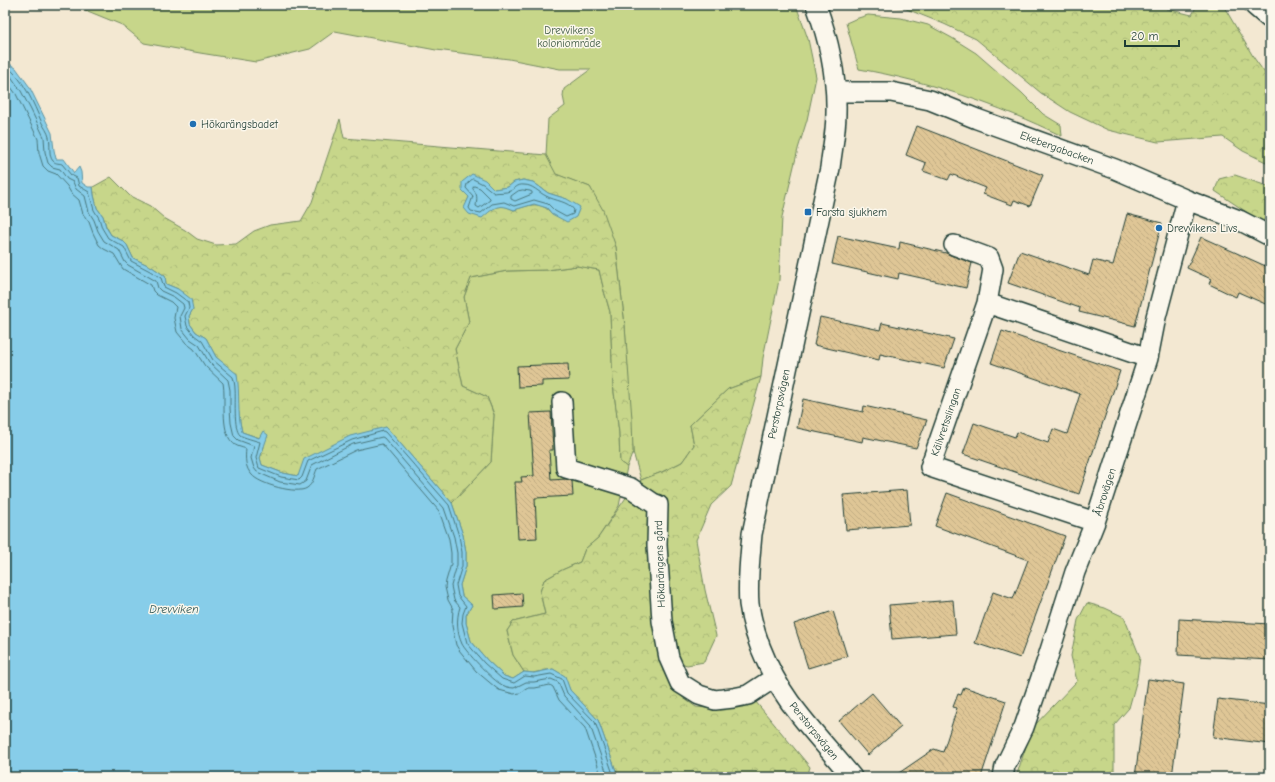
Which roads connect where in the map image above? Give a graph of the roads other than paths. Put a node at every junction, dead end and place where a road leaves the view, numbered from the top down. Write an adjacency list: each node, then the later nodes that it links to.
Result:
1 (816, 5): 4 (street, Perstorpsvägen)
2 (1256, 5): 3 (highway)
3 (1270, 17)
4 (836, 92): 5 (street, Ekebergabacken); 12 (street, Perstorpsvägen)
5 (1187, 200): 6 (street, Ekebergabacken); 9 (street, Åbrovägen)
6 (1270, 236)
7 (954, 245): 8 (street, Källvretsslingan)
8 (987, 303): 9 (street); 11 (street, Källvretsslingan)
9 (1148, 358): 11 (street, Åbrovägen)
10 (562, 402): 12 (street, Hökarängens gård)
11 (1095, 522): 14 (street, Åbrovägen)
12 (774, 678): 13 (street, Perstorpsvägen)
13 (852, 777)
14 (1003, 777)

